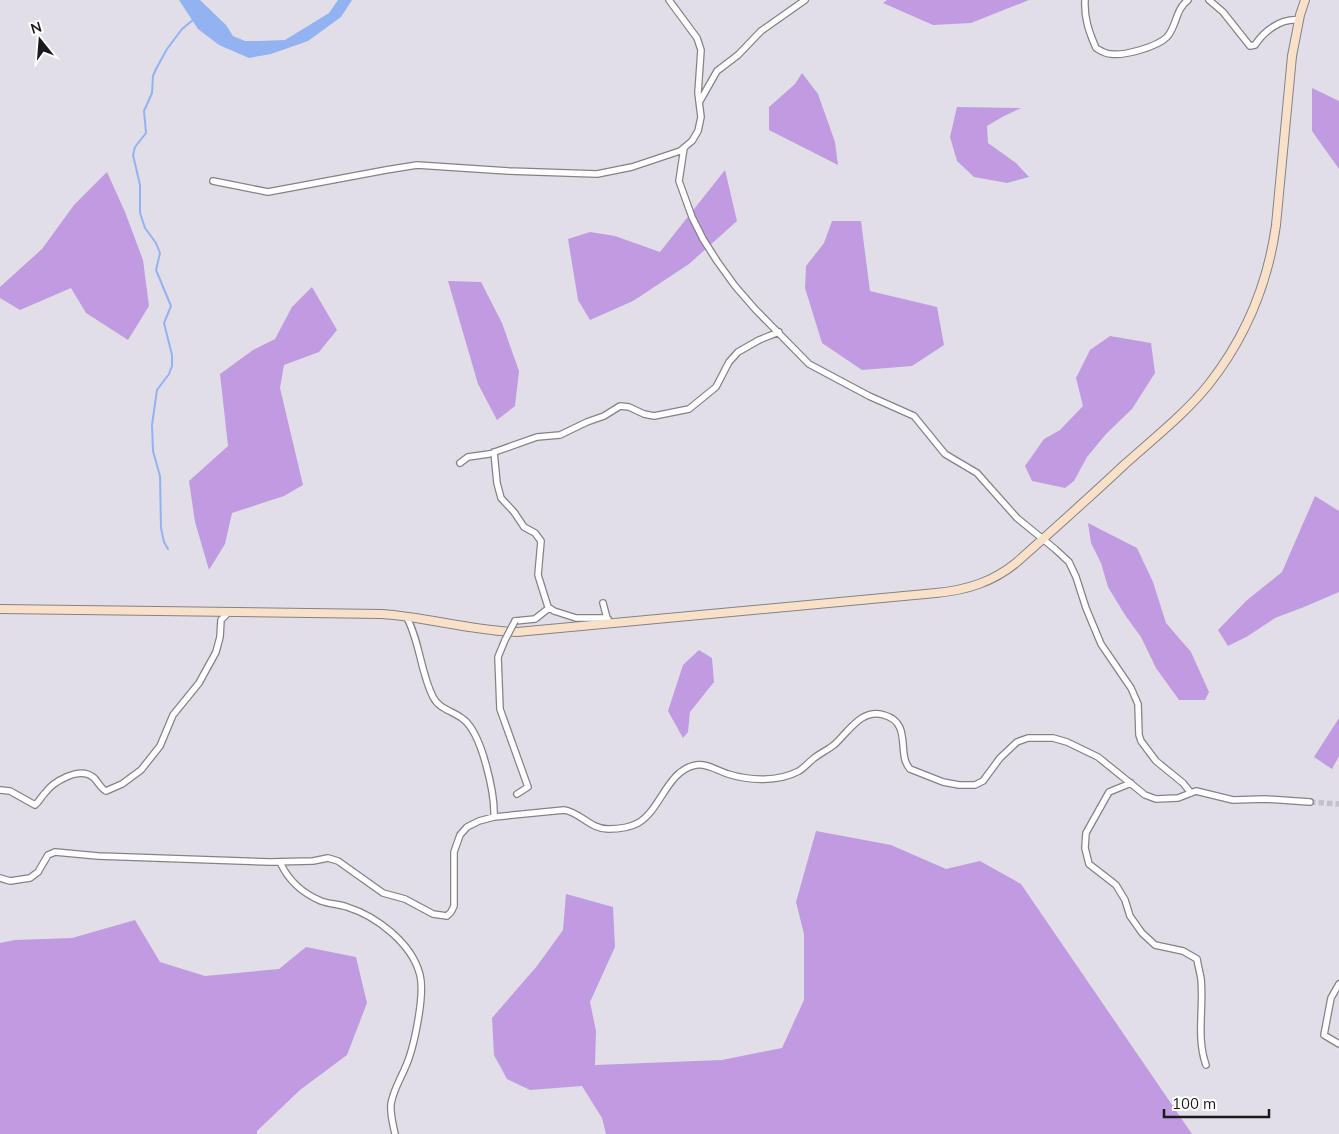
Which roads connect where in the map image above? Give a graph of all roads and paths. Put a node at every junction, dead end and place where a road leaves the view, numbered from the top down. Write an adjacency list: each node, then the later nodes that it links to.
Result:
1 (669, 0): 8 (street)
2 (805, 0): 8 (street)
3 (1085, 0): 4 (street)
4 (1188, 0)
5 (1209, 0): 7 (street)
6 (1305, 0): 7 (street)
7 (1299, 20): 14 (street)
8 (700, 102): 9 (street)
9 (684, 148): 10 (street); 11 (street)
10 (213, 181)
11 (779, 332): 12 (street); 14 (street)
12 (494, 452): 13 (street); 16 (street)
13 (460, 464)
14 (1043, 539): 20 (street); 23 (street)
15 (603, 603): 20 (street)
16 (549, 608): 20 (street); 24 (street, bridge)
17 (0, 609): 18 (street)
18 (229, 612): 19 (street); 22 (street)
19 (406, 616): 20 (street); 26 (street)
20 (608, 622)
21 (1131, 783): 23 (street); 26 (street); 31 (street)
22 (0, 790)
23 (1191, 793): 25 (street)
24 (517, 794)
25 (1310, 802)
26 (494, 817): 27 (street)
27 (280, 862): 28 (street); 32 (street)
28 (0, 878)
29 (1339, 984): 30 (street)
30 (1339, 1044)
31 (1206, 1066)
32 (395, 1134)

